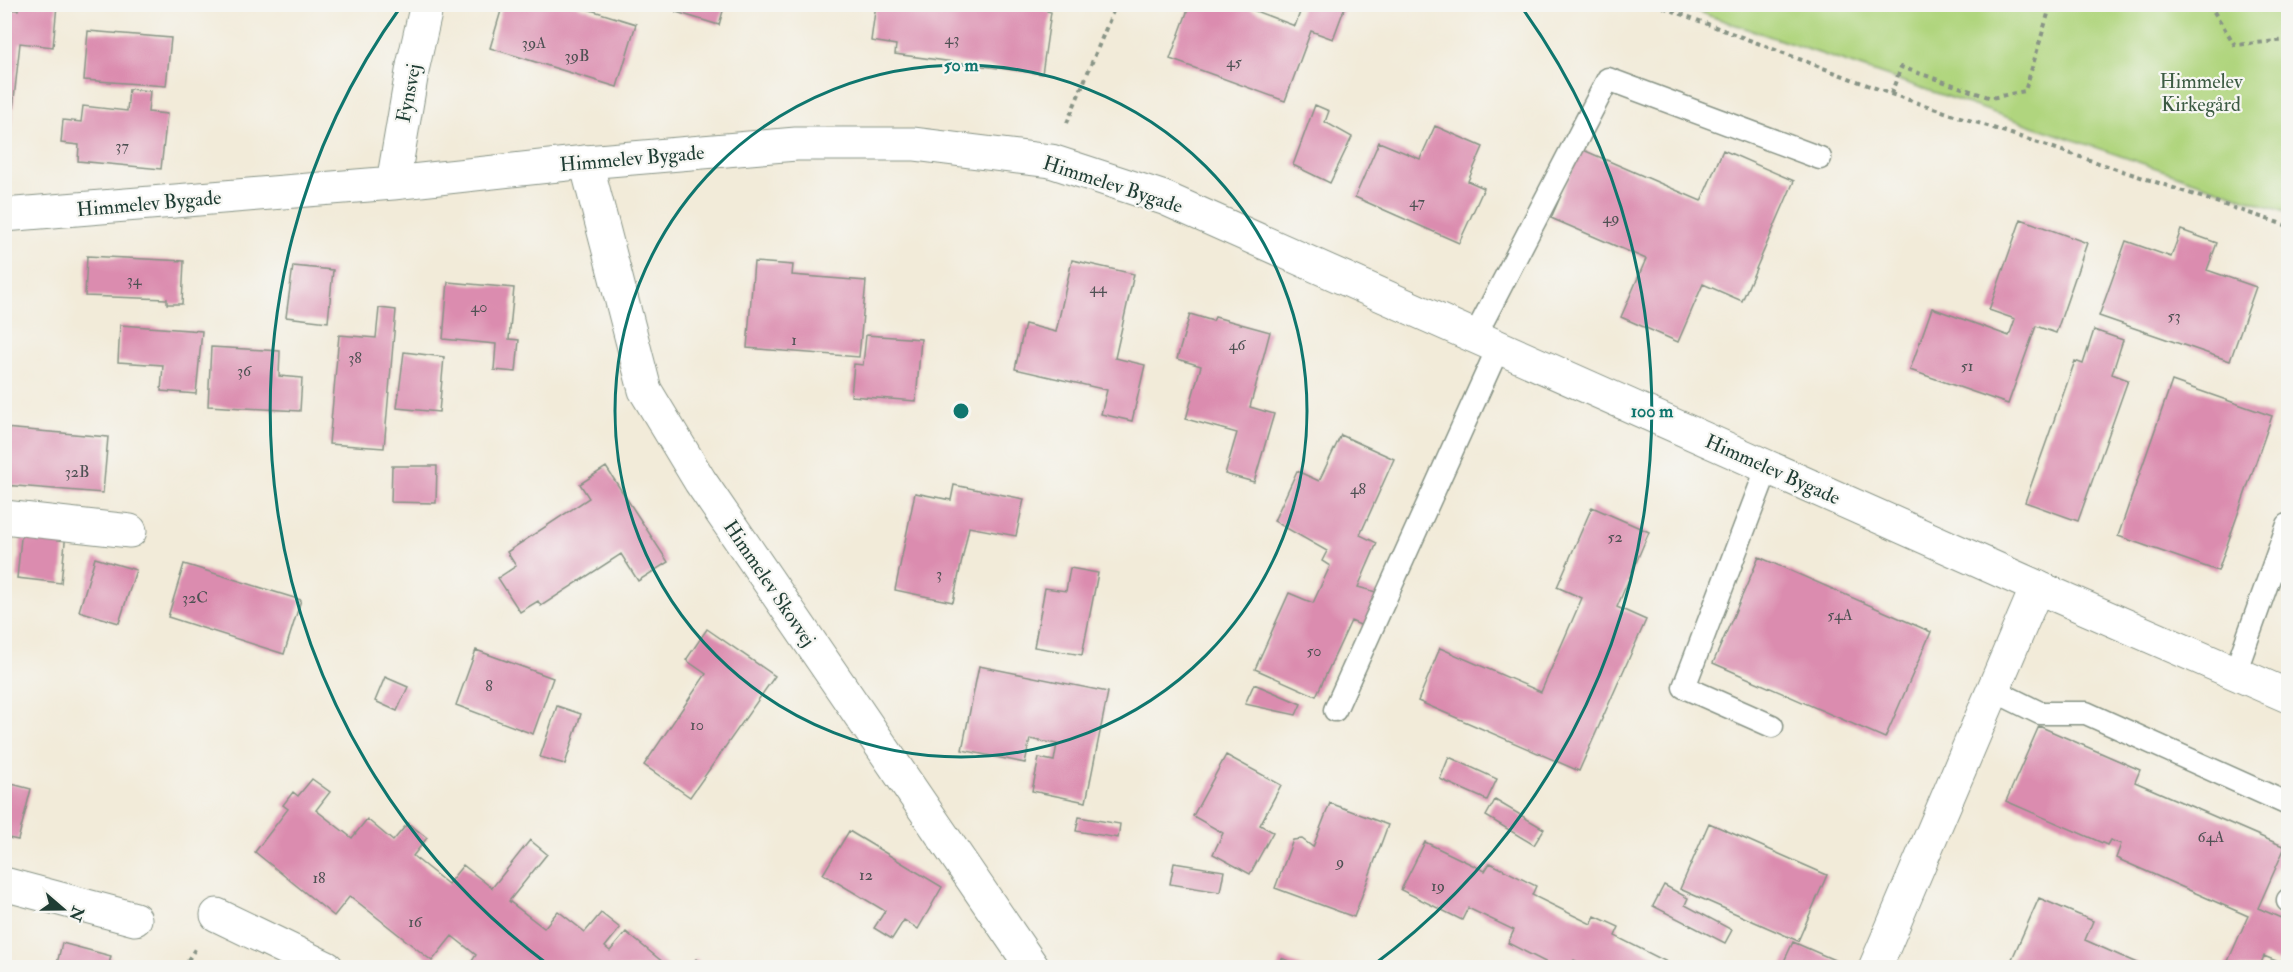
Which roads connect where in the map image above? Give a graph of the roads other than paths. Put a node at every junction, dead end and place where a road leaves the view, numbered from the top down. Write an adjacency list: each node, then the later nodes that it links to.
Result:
1 (427, 4): 4 (street, Fynsvej)
2 (1820, 158): 6 (lane)
3 (586, 162): 4 (street, Himmelev Bygade); 6 (street, Himmelev Bygade); 22 (street, Himmelev Skovvej)
4 (393, 183): 5 (street, Himmelev Bygade)
5 (4, 215)
6 (1487, 341): 7 (street, Himmelev Bygade); 15 (lane)
7 (1768, 466): 11 (street, Himmelev Bygade); 16 (lane)
8 (4, 517): 10 (street)
9 (2289, 525): 12 (lane)
10 (130, 531)
11 (2037, 587): 12 (street, Himmelev Bygade); 13 (street)
12 (2235, 673): 14 (street, Himmelev Bygade)
13 (1993, 690): 17 (lane); 23 (street)
14 (2289, 696)
15 (1335, 710)
16 (1772, 726)
17 (2289, 804)
18 (4, 884): 20 (street)
19 (217, 915): 21 (street)
20 (135, 920)
21 (327, 968)
22 (1033, 968)
23 (1875, 968)

